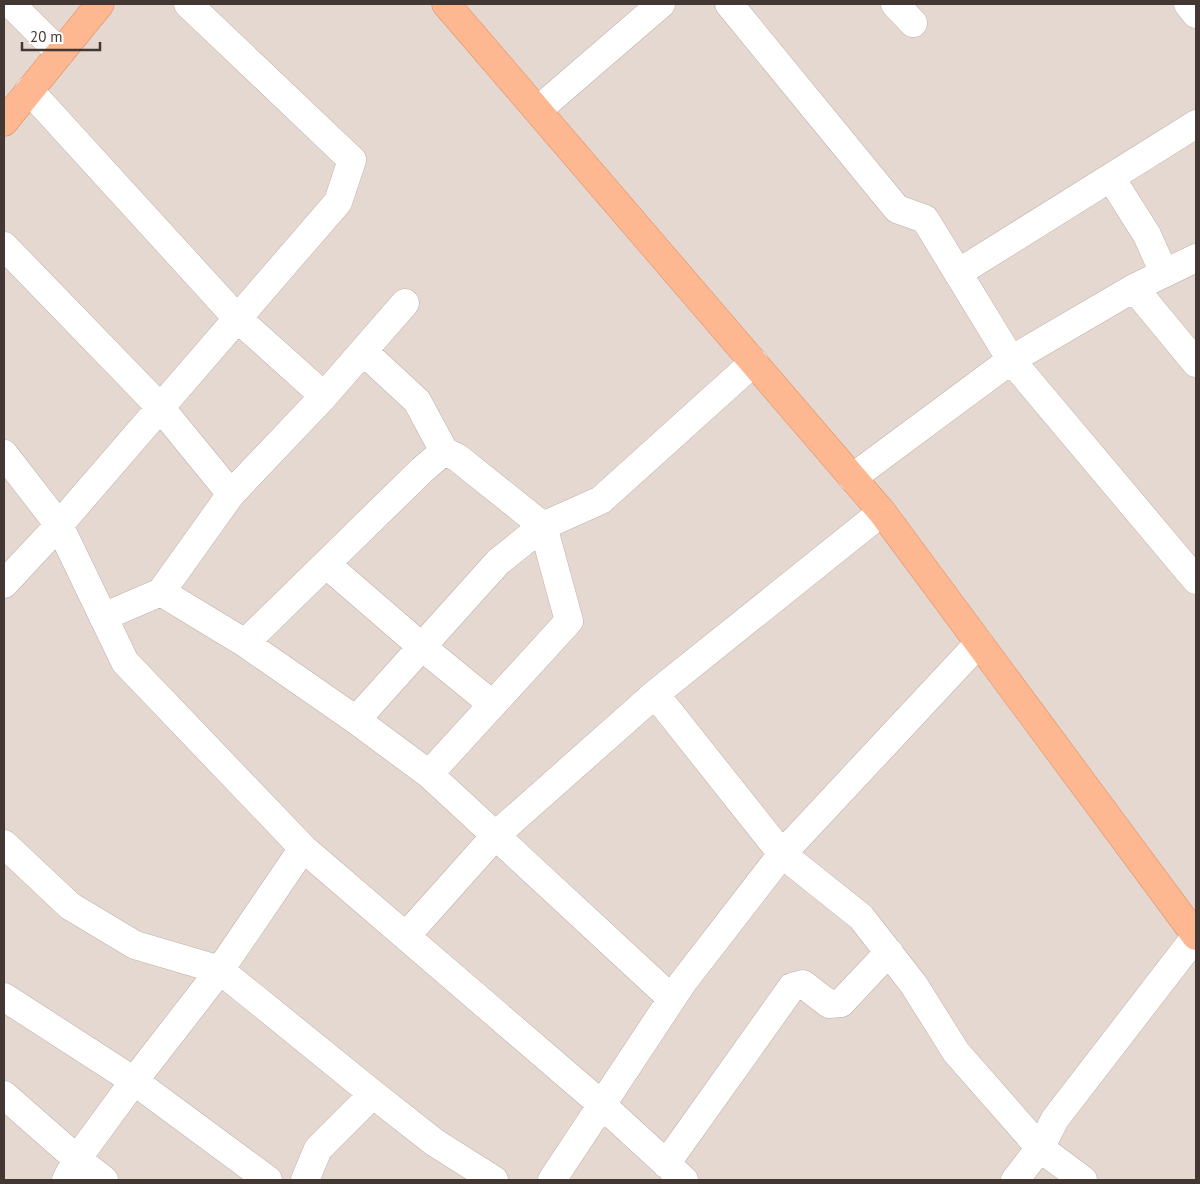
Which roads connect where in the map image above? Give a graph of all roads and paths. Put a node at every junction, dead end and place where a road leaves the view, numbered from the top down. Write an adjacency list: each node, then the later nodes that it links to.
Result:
1 (11, 4): 11 (street)
2 (100, 4): 11 (main road)
3 (188, 4): 23 (street)
4 (661, 4): 13 (street)
5 (729, 4): 19 (street)
6 (895, 4): 10 (street)
7 (1188, 4): 9 (street)
8 (449, 5): 13 (main road)
9 (1196, 14)
10 (913, 24)
11 (60, 53): 12 (main road)
12 (30, 90): 14 (main road); 23 (street)
13 (538, 110): 26 (main road)
14 (4, 122)
15 (1196, 124): 16 (street)
16 (1111, 178): 19 (street); 20 (street)
17 (4, 246): 29 (street)
18 (1196, 258): 20 (street)
19 (958, 273): 25 (street)
20 (1164, 273): 21 (street)
21 (1134, 288): 25 (street); 27 (street)
22 (405, 303): 24 (street)
23 (237, 318): 28 (street); 29 (street)
24 (363, 351): 28 (street); 30 (street)
25 (1011, 360): 32 (street); 38 (street)
26 (754, 362): 32 (main road); 36 (street)
27 (1196, 362)
28 (324, 396): 33 (street)
29 (160, 407): 33 (street); 35 (street)
30 (444, 451): 36 (street); 37 (street)
31 (4, 454): 35 (street)
32 (852, 478): 34 (main road)
33 (231, 494): 40 (street)
34 (882, 512): 43 (main road); 45 (street)
35 (60, 525): 39 (street); 41 (street)
36 (543, 526): 44 (street); 46 (street)
37 (326, 564): 42 (street); 44 (street)
38 (1196, 580)
39 (4, 584)
40 (161, 592): 41 (street); 42 (street)
41 (103, 617): 51 (street)
42 (245, 643): 47 (street)
43 (979, 643): 52 (street); 54 (main road)
44 (422, 647): 46 (street); 47 (street)
45 (655, 694): 49 (street); 52 (street)
46 (492, 704): 48 (street)
47 (356, 720): 48 (street)
48 (429, 774): 49 (street)
49 (496, 835): 53 (street); 58 (street)
50 (4, 844): 56 (street)
51 (303, 848): 53 (street); 56 (street)
52 (782, 854): 55 (street); 58 (street)
53 (406, 936): 62 (street)
54 (1196, 936): 63 (street)
55 (889, 952): 63 (street); 65 (street)
56 (220, 970): 59 (street); 60 (street)
57 (4, 997): 59 (street)
58 (672, 1000): 62 (street)
59 (134, 1081): 64 (street); 67 (street)
60 (373, 1094): 68 (street); 69 (street)
61 (4, 1095): 64 (street)
62 (601, 1104): 65 (street); 70 (street)
63 (1040, 1148): 71 (street); 72 (street)
64 (71, 1170): 66 (street)
65 (675, 1172)
66 (104, 1180)
67 (268, 1180)
68 (305, 1180)
69 (494, 1180)
70 (552, 1180)
71 (1015, 1180)
72 (1083, 1180)

